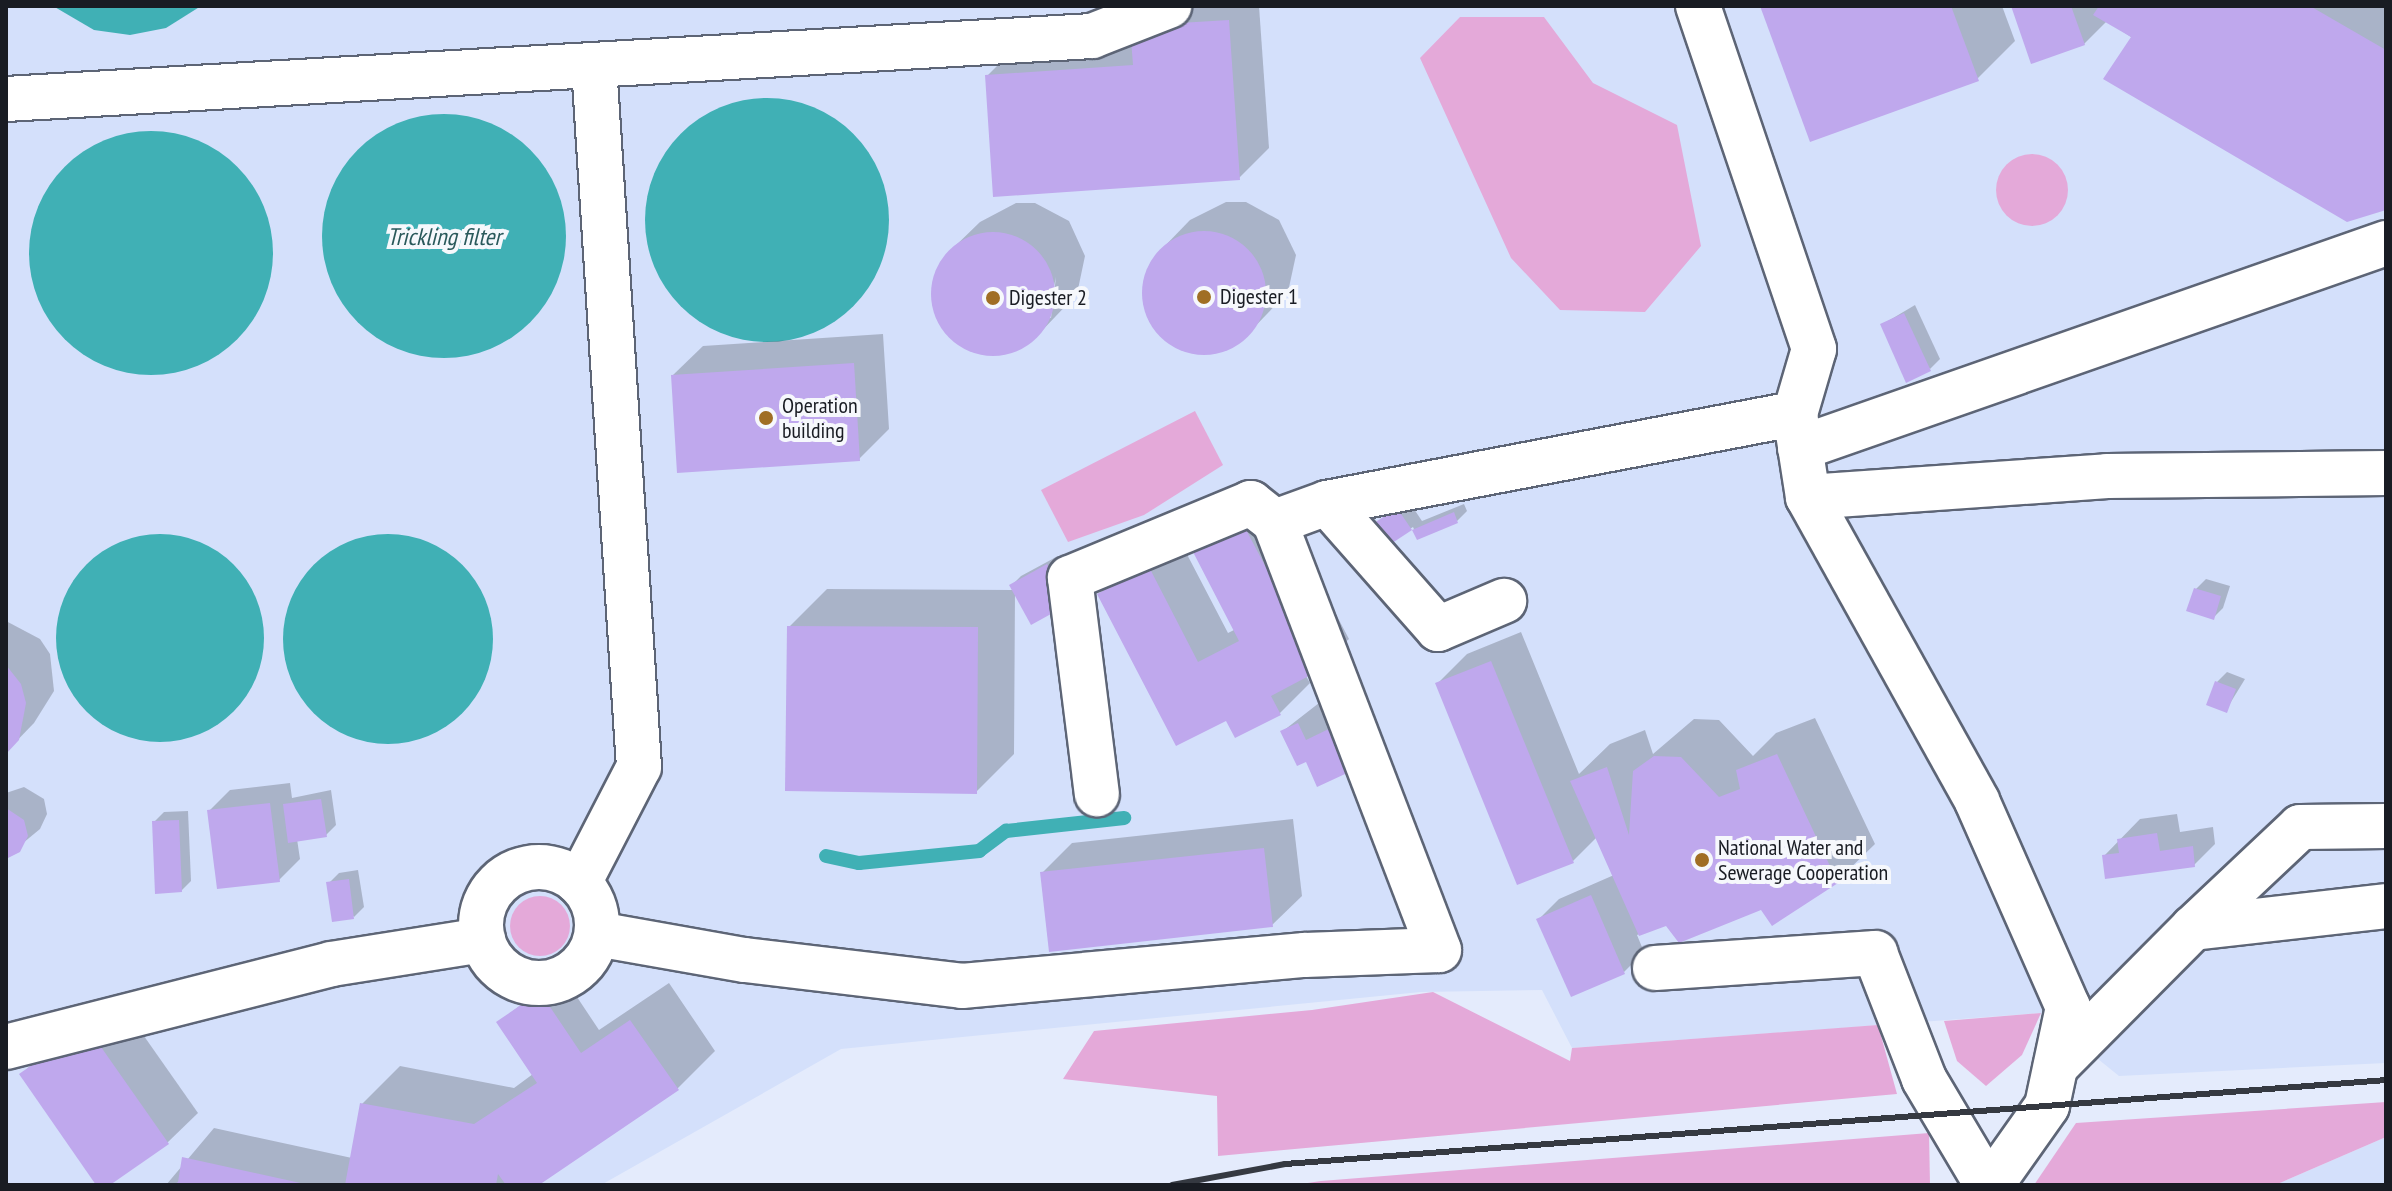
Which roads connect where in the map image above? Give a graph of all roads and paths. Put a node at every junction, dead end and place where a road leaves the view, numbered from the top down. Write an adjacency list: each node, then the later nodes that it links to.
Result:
1 (1169, 6): 3 (street)
2 (1698, 6): 6 (street)
3 (594, 65): 4 (street); 14 (street)
4 (6, 99)
5 (2386, 243): 6 (street)
6 (1798, 431): 8 (street); 9 (street)
7 (2386, 473): 8 (street)
8 (1808, 497): 21 (street)
9 (1327, 503): 10 (street); 11 (street)
10 (1275, 522): 12 (street); 17 (street)
11 (1504, 601)
12 (1097, 794)
13 (2386, 826): 16 (street)
14 (579, 883): 17 (street); 18 (street)
15 (2386, 906): 16 (street)
16 (2193, 928): 21 (street)
17 (597, 934): 18 (street)
18 (483, 940): 20 (street)
19 (1655, 968): 22 (street)
20 (6, 1047)
21 (2056, 1066): 22 (street)
22 (1989, 1185)

